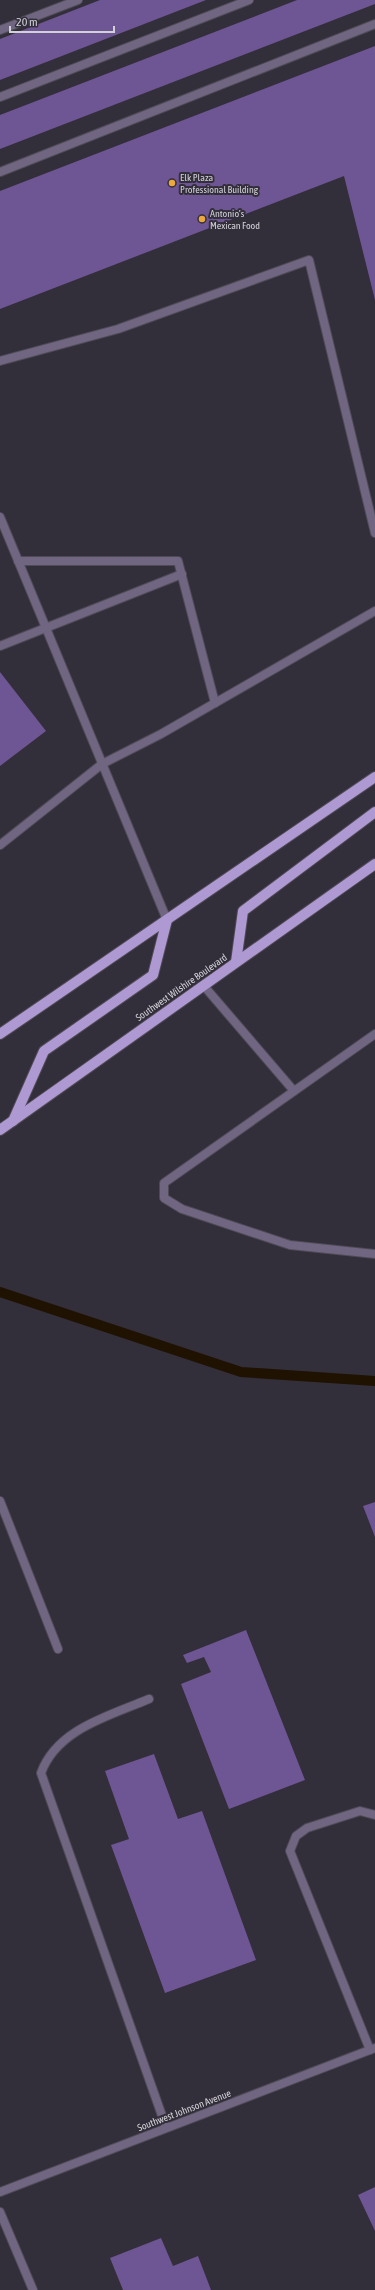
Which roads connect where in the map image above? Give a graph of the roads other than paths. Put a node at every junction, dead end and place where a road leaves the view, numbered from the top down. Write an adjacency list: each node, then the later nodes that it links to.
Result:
1 (78, 0): 4 (street)
2 (249, 0): 5 (street)
3 (375, 24): 6 (street)
4 (0, 30)
5 (0, 97)
6 (0, 172)
7 (0, 361): 9 (street)
8 (0, 517): 10 (street)
9 (375, 532)
10 (18, 561): 11 (street); 13 (street)
11 (182, 574): 13 (street); 15 (street)
12 (375, 611): 15 (street)
13 (46, 628): 14 (street); 16 (street)
14 (0, 646)
15 (216, 703): 16 (street)
16 (102, 764): 19 (street); 21 (street)
17 (375, 777): 21 (main road)
18 (375, 812): 22 (main road)
19 (0, 845)
20 (375, 864): 22 (main road, Southwest Wilshire Boulevard)
21 (167, 920): 24 (main road); 27 (main road)
22 (236, 962): 23 (main road, Southwest Wilshire Boulevard)
23 (204, 986): 26 (street); 27 (main road, Southwest Wilshire Boulevard)
24 (0, 1034)
25 (375, 1034): 26 (street)
26 (294, 1091): 29 (street)
27 (13, 1121): 28 (main road, Southwest Wilshire Boulevard)
28 (0, 1130)
29 (375, 1254)
30 (0, 1501): 31 (street)
31 (58, 1649)
32 (149, 1699): 35 (street)
33 (375, 1815): 34 (street)
34 (373, 2049): 35 (street, Southwest Johnson Avenue)
35 (166, 2127): 36 (street, Southwest Johnson Avenue)
36 (0, 2192)
37 (0, 2212): 38 (street)
38 (33, 2290)

